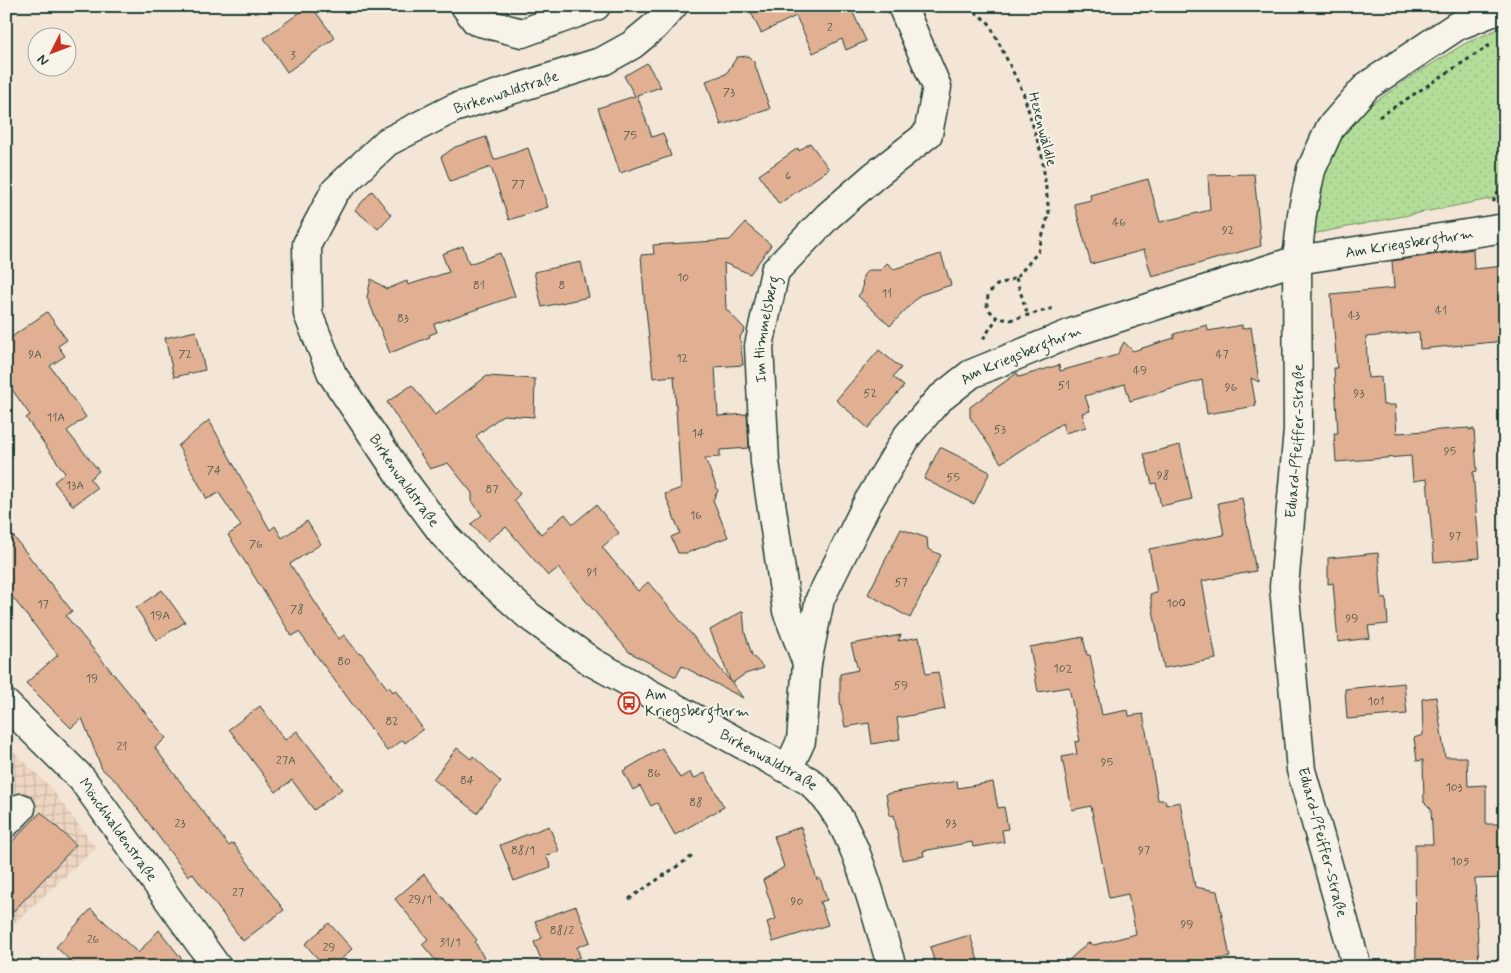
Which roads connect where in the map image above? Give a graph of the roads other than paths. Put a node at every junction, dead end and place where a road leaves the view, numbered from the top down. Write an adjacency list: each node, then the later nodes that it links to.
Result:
1 (465, 6): 2 (street)
2 (596, 6)
3 (673, 6): 10 (street, Birkenwaldstraße)
4 (902, 6): 8 (street, Im Himmelsberg)
5 (1505, 7): 7 (street, Eduard-Pfeiffer-Straße)
6 (1505, 228): 7 (street, Am Kriegsbergturm)
7 (1297, 260): 8 (street, Am Kriegsbergturm); 13 (street, Eduard-Pfeiffer-Straße)
8 (807, 662): 10 (street, Am Kriegsbergturm)
9 (6, 704): 11 (street, Mönchhaldenstraße)
10 (788, 769): 12 (street, Birkenwaldstraße)
11 (217, 967)
12 (892, 967)
13 (1357, 967)

